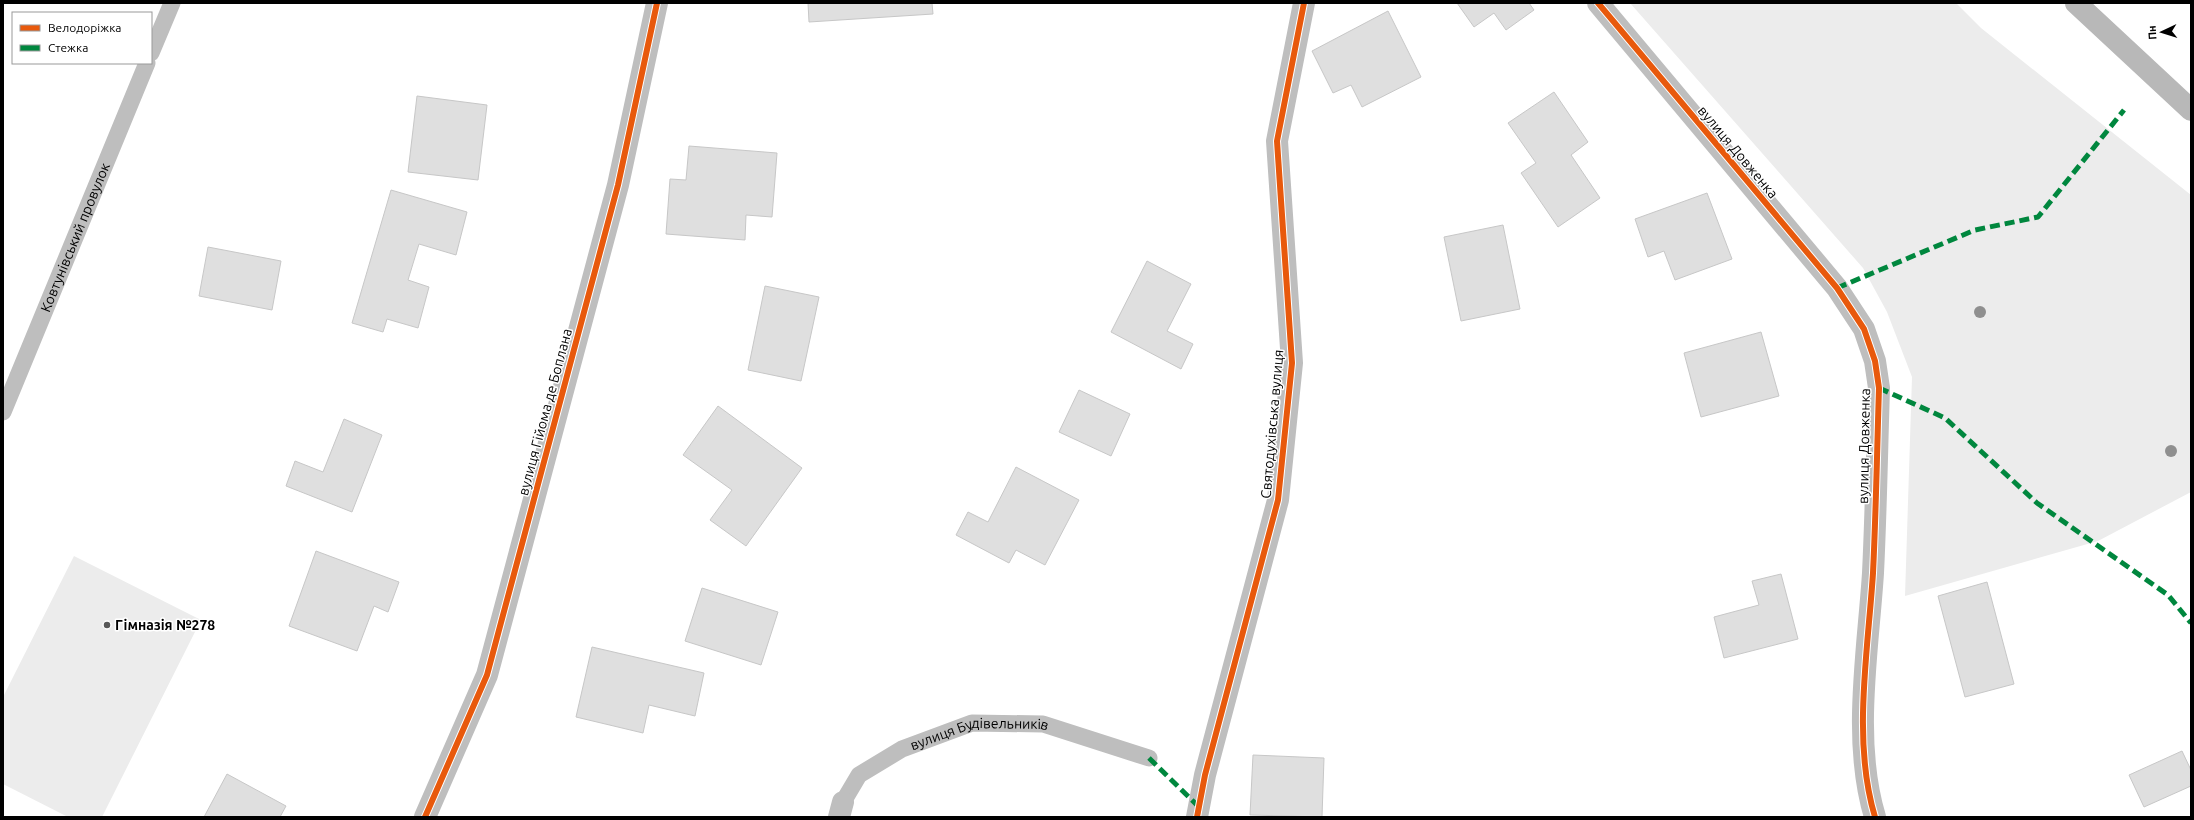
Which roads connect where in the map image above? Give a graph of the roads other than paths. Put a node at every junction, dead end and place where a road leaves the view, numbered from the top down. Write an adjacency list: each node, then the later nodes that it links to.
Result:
1 (172, 3): 6 (lane)
2 (657, 3): 12 (street, вулиця Гійома де Боплана)
3 (1304, 3): 13 (street, Святодухівська вулиця)
4 (1598, 3): 14 (street, вулиця Довженка)
5 (2076, 3): 8 (main road)
6 (152, 51)
7 (147, 64): 9 (lane, Ковтунівський провулок)
8 (2191, 110)
9 (3, 412)
10 (1149, 758): 11 (lane, вулиця Будівельників)
11 (841, 810)
12 (425, 817)
13 (1196, 817)
14 (1875, 817)

